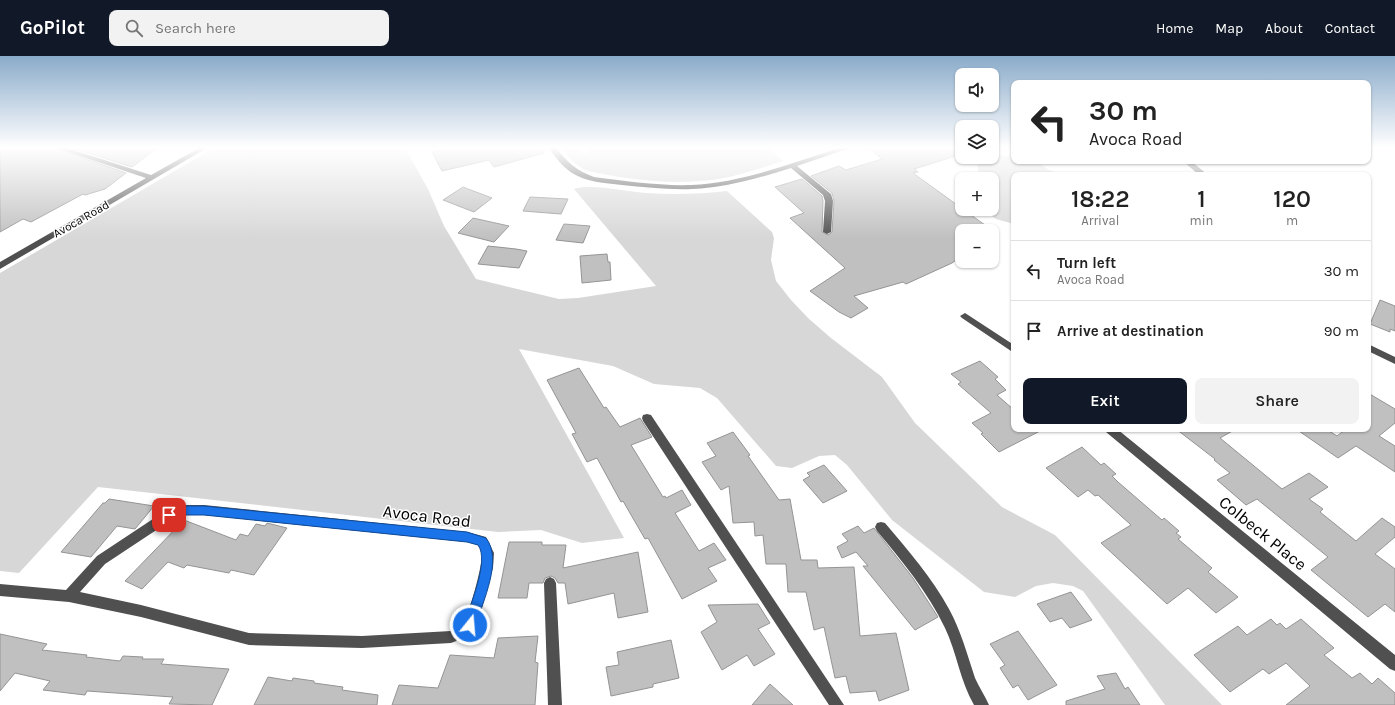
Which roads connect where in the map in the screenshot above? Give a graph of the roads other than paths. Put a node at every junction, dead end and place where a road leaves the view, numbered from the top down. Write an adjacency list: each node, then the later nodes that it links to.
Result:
1 (152, 178): 6 (street, Avoca Road)
2 (591, 178): 3 (street)
3 (747, 178)
4 (807, 178): 5 (street)
5 (827, 232)
6 (0, 266)
7 (965, 316): 8 (street)
8 (1011, 348)
9 (1371, 349): 10 (street)
10 (1395, 361)
11 (647, 418): 19 (street)
12 (1114, 432): 17 (street, Colbeck Place)
13 (881, 526): 20 (street)
14 (550, 583): 18 (street)
15 (0, 590): 16 (street, Avoca Road)
16 (70, 596): 16 (street, Avoca Road)
17 (1395, 664)
18 (555, 705)
19 (837, 705)
20 (982, 705)

